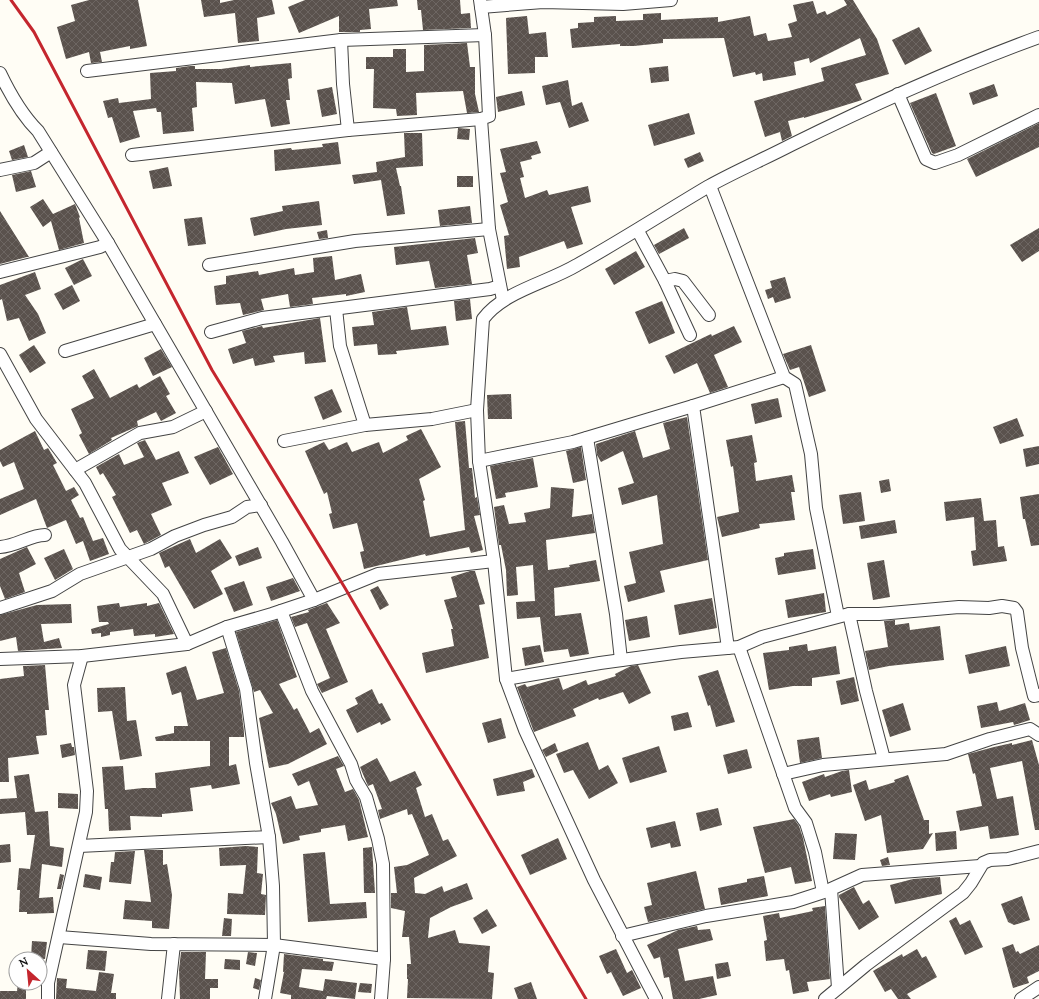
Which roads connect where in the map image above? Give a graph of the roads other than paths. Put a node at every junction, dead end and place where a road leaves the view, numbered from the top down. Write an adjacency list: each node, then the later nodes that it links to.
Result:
1 (671, 0): 2 (street)
2 (623, 2): 3 (street)
3 (480, 4): 4 (street)
4 (485, 34): 6 (street); 11 (street)
5 (1039, 37): 9 (street)
6 (341, 40): 7 (street); 12 (street)
7 (87, 72)
8 (0, 73): 13 (street)
9 (898, 94): 10 (street); 16 (street)
10 (1039, 115)
11 (481, 119): 12 (street); 17 (street)
12 (348, 130): 14 (street)
13 (51, 152): 15 (street); 19 (street)
14 (132, 155)
15 (0, 170)
16 (710, 186): 18 (street); 32 (street)
17 (489, 229): 20 (street); 23 (street)
18 (638, 231): 22 (street); 24 (street)
19 (108, 243): 21 (street); 27 (street)
20 (209, 265)
21 (0, 272)
22 (665, 281): 26 (street); 29 (street)
23 (500, 286): 24 (street); 25 (street)
24 (503, 300): 34 (street)
25 (336, 309): 28 (street); 36 (street)
26 (709, 315)
27 (155, 324): 30 (street); 35 (street)
28 (211, 332)
29 (690, 335)
30 (65, 352)
31 (0, 354): 40 (street)
32 (784, 377): 33 (street); 49 (street)
33 (693, 406): 37 (street); 52 (street)
34 (477, 410): 36 (street); 39 (street)
35 (206, 412): 40 (street); 41 (street)
36 (365, 425): 38 (street)
37 (587, 438): 39 (street); 55 (street)
38 (284, 441)
39 (480, 461): 45 (street)
40 (75, 470): 44 (street)
41 (261, 505): 44 (street); 46 (street)
42 (44, 535): 43 (street)
43 (0, 547)
44 (127, 557): 47 (street); 51 (street)
45 (494, 561): 46 (street); 56 (street)
46 (314, 600): 48 (street)
47 (0, 608)
48 (282, 611): 50 (street); 70 (street)
49 (844, 615): 52 (street); 57 (street); 59 (street)
50 (227, 626): 51 (street); 61 (street)
51 (188, 644): 53 (street)
52 (734, 648): 55 (street); 60 (street)
53 (82, 656): 54 (street); 62 (street)
54 (1, 657)
55 (621, 660): 56 (street)
56 (506, 679): 66 (street)
57 (1039, 695)
58 (1039, 735): 59 (street)
59 (884, 759): 60 (street)
60 (783, 774): 65 (street)
61 (269, 837): 62 (street); 69 (street)
62 (79, 846): 67 (street)
63 (1039, 851): 64 (street)
64 (980, 866): 65 (street); 72 (street)
65 (827, 891): 66 (street); 72 (street)
66 (622, 936): 77 (street)
67 (59, 937): 68 (street); 73 (street)
68 (174, 944): 69 (street); 74 (street)
69 (274, 945): 70 (street); 75 (street)
70 (384, 959): 76 (street)
71 (1039, 987): 79 (street)
72 (838, 988): 78 (street)
73 (48, 999)
74 (168, 999)
75 (265, 999)
76 (381, 999)
77 (656, 999)
78 (825, 999)
79 (1021, 999)

